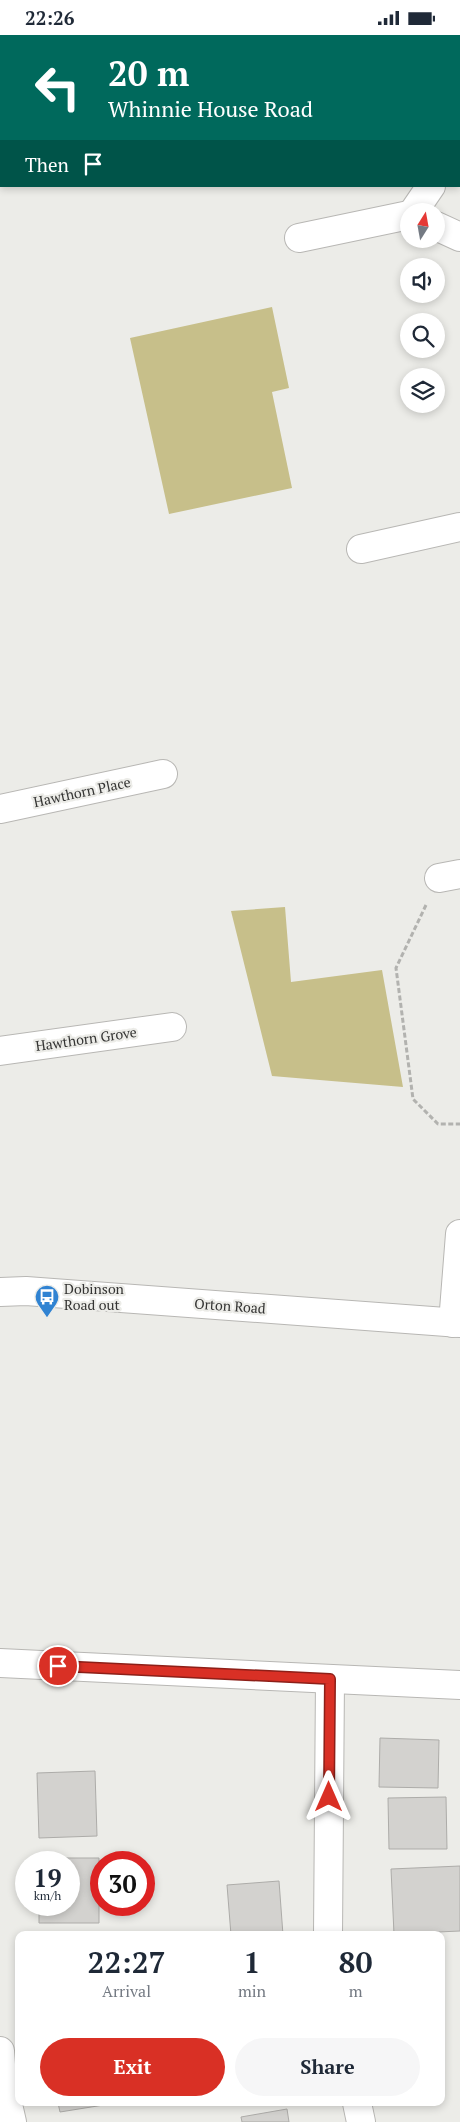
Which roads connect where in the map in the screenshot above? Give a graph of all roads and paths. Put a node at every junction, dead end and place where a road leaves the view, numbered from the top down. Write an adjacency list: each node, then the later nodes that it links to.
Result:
1 (430, 187): 2 (street)
2 (419, 203)
3 (400, 217): 6 (street)
4 (445, 230): 5 (street)
5 (460, 237)
6 (299, 238)
7 (460, 527): 8 (street)
8 (361, 549)
9 (163, 774): 10 (street, Hawthorn Place)
10 (0, 809)
11 (450, 876): 14 (path)
12 (172, 1027): 13 (street, Hawthorn Grove)
13 (0, 1051)
14 (460, 1124)
15 (460, 1234): 17 (street)
16 (0, 1292): 17 (street, Orton Road)
17 (456, 1323)
18 (0, 1663): 19 (street)
19 (330, 1679): 20 (street); 21 (street)
20 (460, 1685)
21 (328, 1931)
22 (0, 2051): 24 (street)
23 (358, 2106): 25 (street)
24 (12, 2122)
25 (361, 2122)

